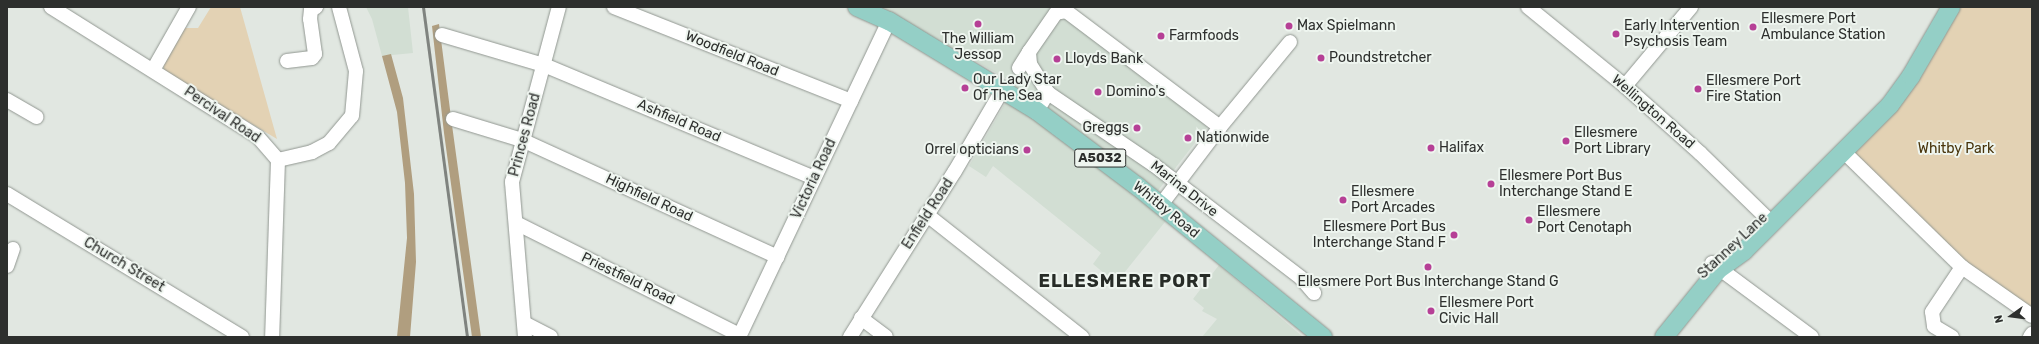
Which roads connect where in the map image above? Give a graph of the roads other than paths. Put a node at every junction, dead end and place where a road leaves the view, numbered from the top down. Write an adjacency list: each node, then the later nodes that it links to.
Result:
1 (51, 7): 18 (street, Percival Road)
2 (189, 7): 18 (street)
3 (339, 7): 30 (street)
4 (559, 7): 16 (street, Princes Road)
5 (614, 7): 23 (street, Woodfield Road)
6 (858, 7): 11 (main road, Whitby Road / A5032)
7 (1528, 7): 19 (street, Wellington Road)
8 (1691, 7): 19 (street)
9 (1951, 7): 29 (main road, Stanney Lane)
10 (312, 8): 15 (street)
11 (889, 21): 20 (main road, Whitby Road / A5032); 23 (street, Victoria Road)
12 (442, 35): 16 (street, Ashfield Road)
13 (1290, 42): 27 (street)
14 (1029, 52): 17 (street); 21 (street); 27 (street)
15 (288, 61)
16 (544, 65): 28 (street, Princes Road); 31 (street, Ashfield Road)
17 (1019, 68)
18 (153, 70): 30 (street, Percival Road)
19 (1625, 86): 36 (street, Wellington Road)
20 (1003, 89): 24 (main road, Whitby Road / A5032); 35 (street, Enfield Road)
21 (1048, 93): 24 (street); 32 (street, Marina Drive)
22 (7, 100): 25 (street)
23 (851, 101): 31 (street, Victoria Road)
24 (1036, 111): 34 (main road, Whitby Road / A5032)
25 (37, 117)
26 (453, 119): 28 (street, Highfield Road)
27 (1220, 127): 32 (street)
28 (522, 140): 37 (street, Princes Road); 39 (street, Highfield Road)
29 (1844, 152): 36 (main road, Stanney Lane); 42 (street)
30 (278, 160): 50 (street)
31 (814, 178): 39 (street, Victoria Road)
32 (1177, 185): 34 (street); 43 (street, Marina Drive)
33 (7, 194): 49 (street, Church Street)
34 (1160, 206): 56 (main road, Whitby Road / A5032)
35 (926, 214): 45 (street, Enfield Road); 55 (street)
36 (1768, 219): 41 (main road, Stanney Lane)
37 (516, 223): 46 (street, Princes Road); 48 (street, Priestfield Road)
38 (13, 249): 40 (street)
39 (777, 257): 48 (street, Victoria Road)
40 (7, 266)
41 (1715, 267): 57 (main road, Stanney Lane); 58 (main road, Stanney Lane); 59 (street)
42 (1962, 267): 44 (street); 60 (street)
43 (1314, 293)
44 (2032, 316)
45 (861, 318): 53 (street, Enfield Road); 54 (street)
46 (524, 323): 51 (street, Princes Road); 52 (street)
47 (2032, 334): 61 (street)
48 (739, 336)
49 (242, 337)
50 (272, 337)
51 (525, 337)
52 (551, 337)
53 (850, 337)
54 (886, 337)
55 (1082, 337)
56 (1323, 337)
57 (1660, 337)
58 (1664, 337)
59 (1812, 337)
60 (1952, 337)
61 (2030, 337)

